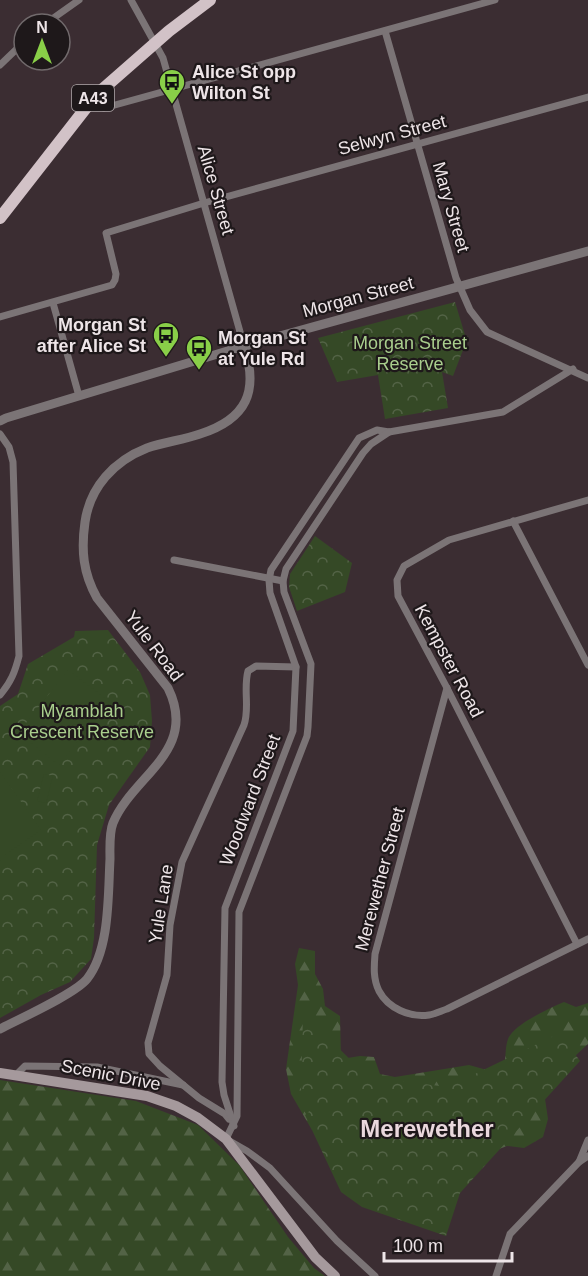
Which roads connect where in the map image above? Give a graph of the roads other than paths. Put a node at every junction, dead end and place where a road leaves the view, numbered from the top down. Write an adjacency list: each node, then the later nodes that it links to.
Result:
1 (79, 0): 5 (street)
2 (131, 0): 7 (street, Alice Street)
3 (210, 0): 7 (highway, A43)
4 (495, 0): 6 (street)
5 (62, 12)
6 (385, 31): 10 (street); 13 (street, Mary Street)
7 (156, 43): 10 (street, Alice Street); 15 (highway, A43)
8 (12, 54): 9 (street)
9 (0, 65)
10 (172, 89): 12 (street); 14 (street, Alice Street)
11 (588, 97): 13 (street, Selwyn Street)
12 (104, 108)
13 (418, 144): 14 (street, Selwyn Street); 17 (street, Mary Street)
14 (204, 203): 18 (street, Selwyn Street); 20 (street, Alice Street)
15 (0, 218)
16 (588, 251): 17 (street, Morgan Street)
17 (459, 287): 20 (street, Morgan Street); 21 (street, Mary Street)
18 (53, 303): 19 (street); 23 (street)
19 (0, 317)
20 (244, 346): 23 (street, Morgan Street); 38 (street, Yule Road)
21 (573, 369): 22 (street, Mary Street); 25 (street)
22 (588, 378)
23 (79, 396): 24 (street, Morgan Street)
24 (0, 421)
25 (389, 432): 30 (street); 31 (street)
26 (0, 434): 35 (street)
27 (588, 500): 28 (street, Kempster Road)
28 (513, 521): 32 (street); 34 (street, Kempster Road)
29 (174, 560): 30 (street)
30 (269, 580): 31 (street); 33 (street, Woodward Street)
31 (283, 582): 42 (street, Woodward Street)
32 (588, 665)
33 (296, 667): 41 (street, Yule Lane); 42 (street, Woodward Street)
34 (447, 688): 37 (street, Kempster Road); 37 (street, Merewether Street)
35 (0, 695)
36 (588, 939): 37 (street, Merewether Street)
37 (577, 944)
38 (0, 1029)
39 (0, 1073): 40 (main road, Scenic Drive)
40 (15, 1076): 41 (street, Scenic Drive); 43 (main road, Scenic Drive)
41 (183, 1085): 42 (street, Yule Lane)
42 (234, 1126): 43 (street, Woodward Street)
43 (226, 1139): 47 (main road, Scenic Drive); 48 (street, Scenic Drive)
44 (588, 1140): 46 (street)
45 (588, 1156): 46 (street)
46 (579, 1162): 49 (street)
47 (335, 1276)
48 (375, 1276)
49 (496, 1276)

